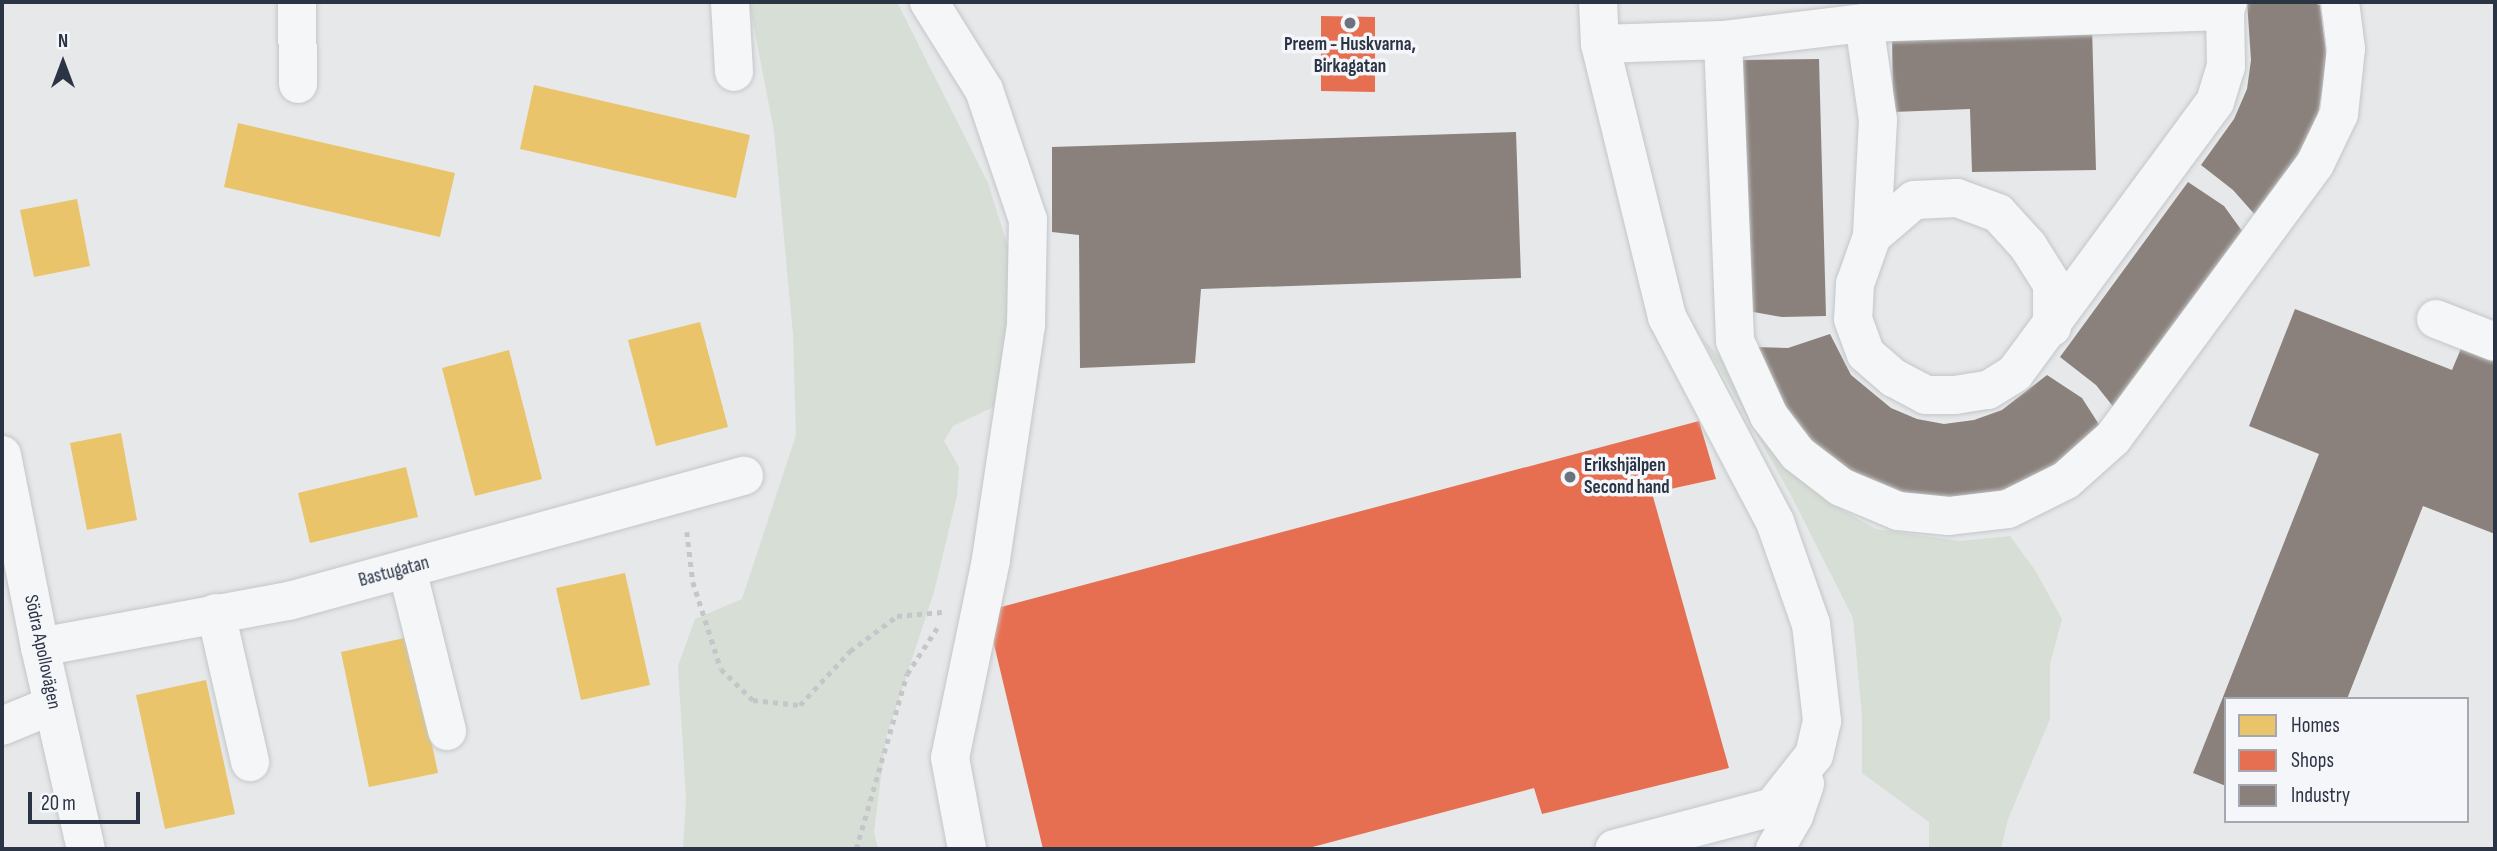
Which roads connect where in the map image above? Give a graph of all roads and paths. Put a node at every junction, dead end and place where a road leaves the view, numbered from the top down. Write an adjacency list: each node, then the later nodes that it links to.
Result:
1 (297, 2): 11 (street)
2 (730, 2): 10 (street)
3 (929, 2): 29 (street)
4 (1598, 2): 9 (street)
5 (2340, 2): 8 (street)
6 (2227, 6): 7 (street); 14 (street)
7 (1864, 23): 8 (street); 12 (street)
8 (1723, 40): 9 (street)
9 (1600, 44): 25 (street)
10 (734, 72)
11 (298, 84)
12 (1872, 236): 14 (street); 14 (street)
13 (2436, 319): 15 (street)
14 (2052, 327)
15 (2495, 341)
16 (2, 455): 21 (street, Södra Apollovägen)
17 (744, 476): 18 (street, Bastugatan)
18 (682, 493): 19 (street, Bastugatan); 28 (path)
19 (407, 569): 20 (street, Bastugatan); 24 (street)
20 (216, 613): 21 (street, Bastugatan); 26 (street)
21 (40, 647): 22 (street, Södra Apollovägen)
22 (53, 705): 23 (street); 27 (street, Södra Apollovägen)
23 (2, 726)
24 (447, 731)
25 (1814, 755): 30 (street); 31 (street)
26 (250, 762)
27 (86, 849)
28 (856, 849)
29 (967, 849)
30 (1614, 849)
31 (1775, 849)

